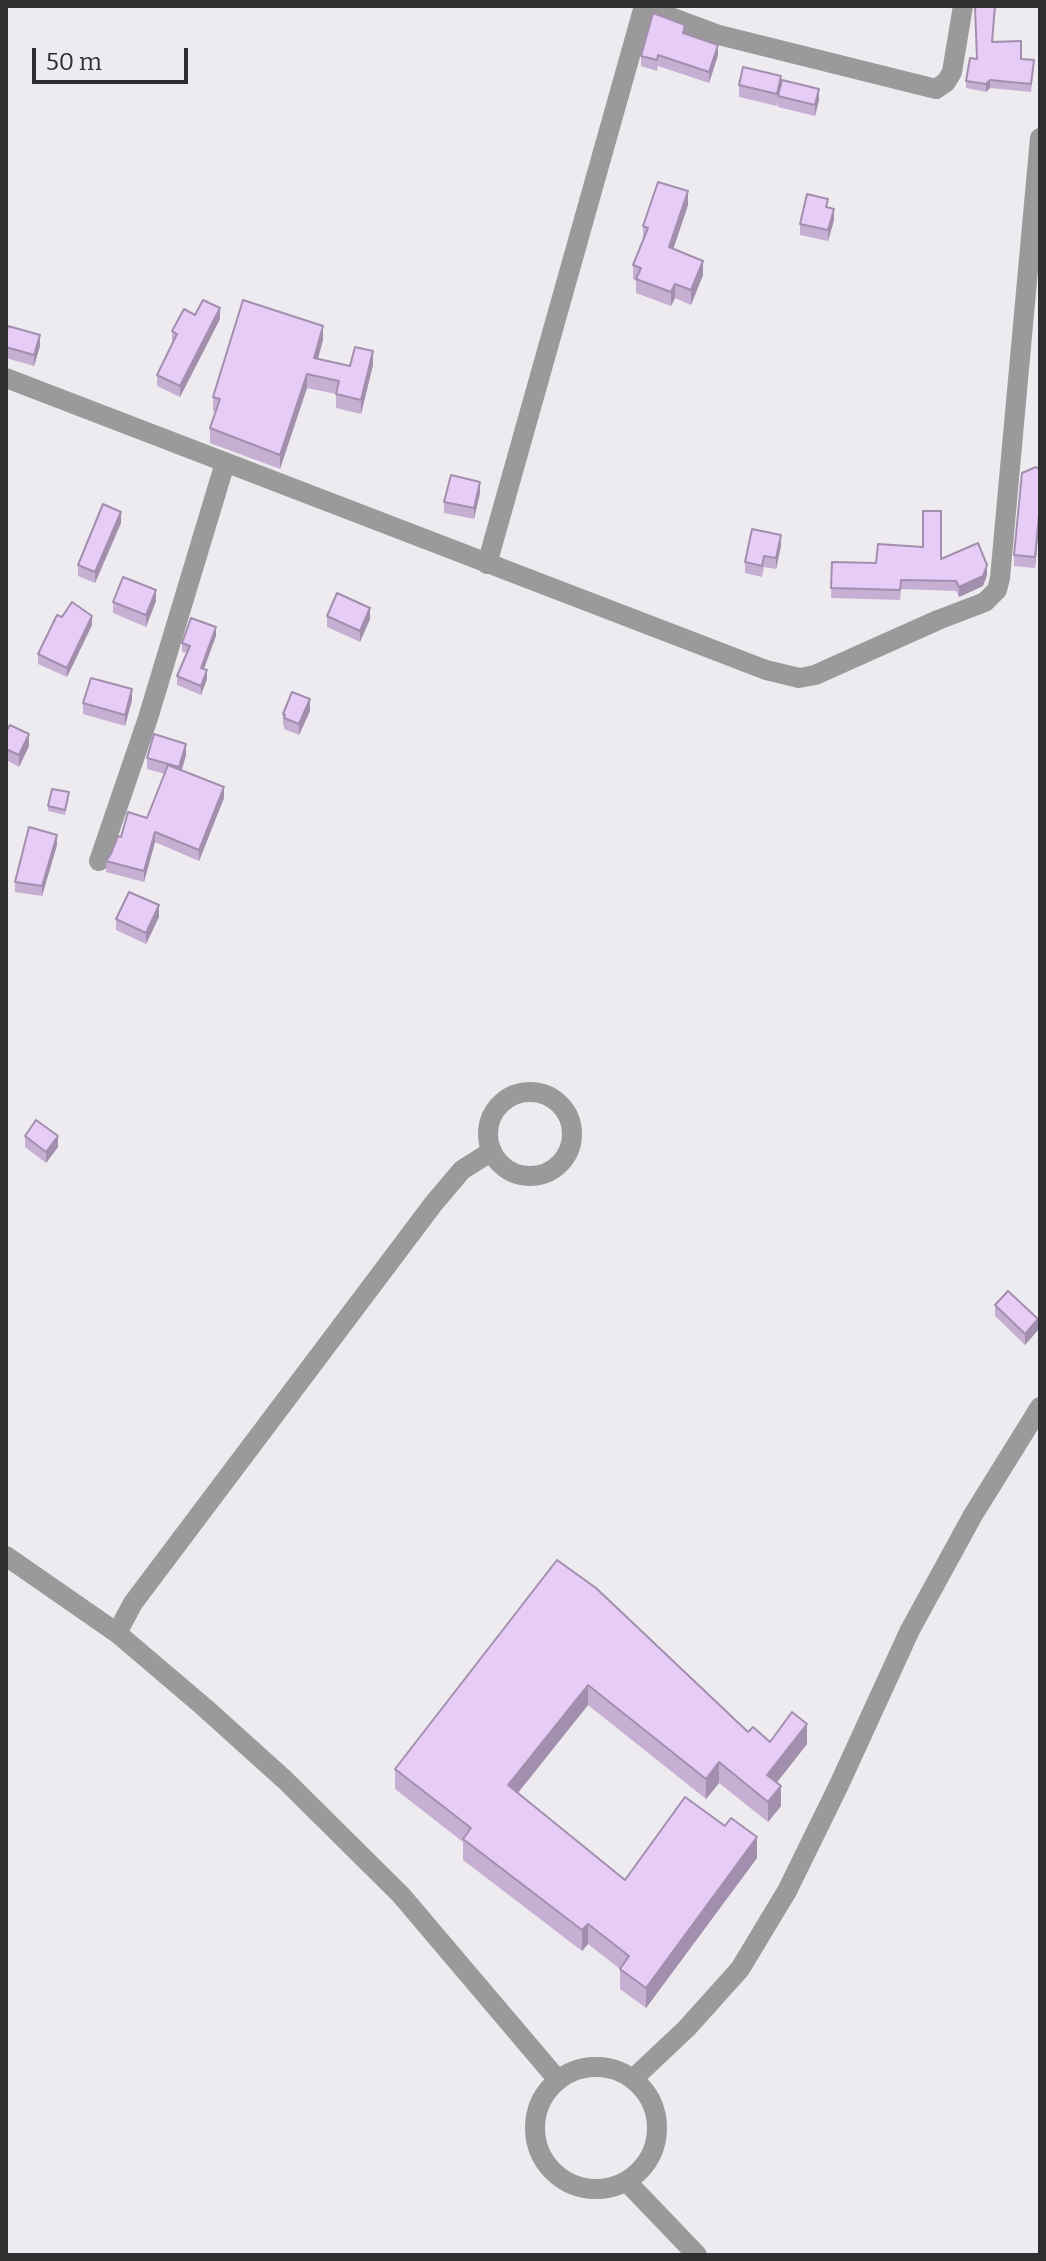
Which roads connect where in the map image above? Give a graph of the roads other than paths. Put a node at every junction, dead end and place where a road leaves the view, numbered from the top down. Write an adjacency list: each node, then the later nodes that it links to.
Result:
1 (963, 6): 2 (street)
2 (652, 10): 6 (street)
3 (1040, 138): 6 (street)
4 (6, 378): 5 (street)
5 (225, 463): 6 (street); 7 (street)
6 (487, 564)
7 (99, 861)
8 (492, 1151): 8 (street); 11 (street)
9 (1040, 1407): 12 (street)
10 (6, 1556): 11 (street)
11 (117, 1633): 13 (street)
12 (633, 2079): 13 (street); 14 (street)
13 (558, 2080): 14 (street)
14 (627, 2182): 15 (street)
15 (697, 2255)

